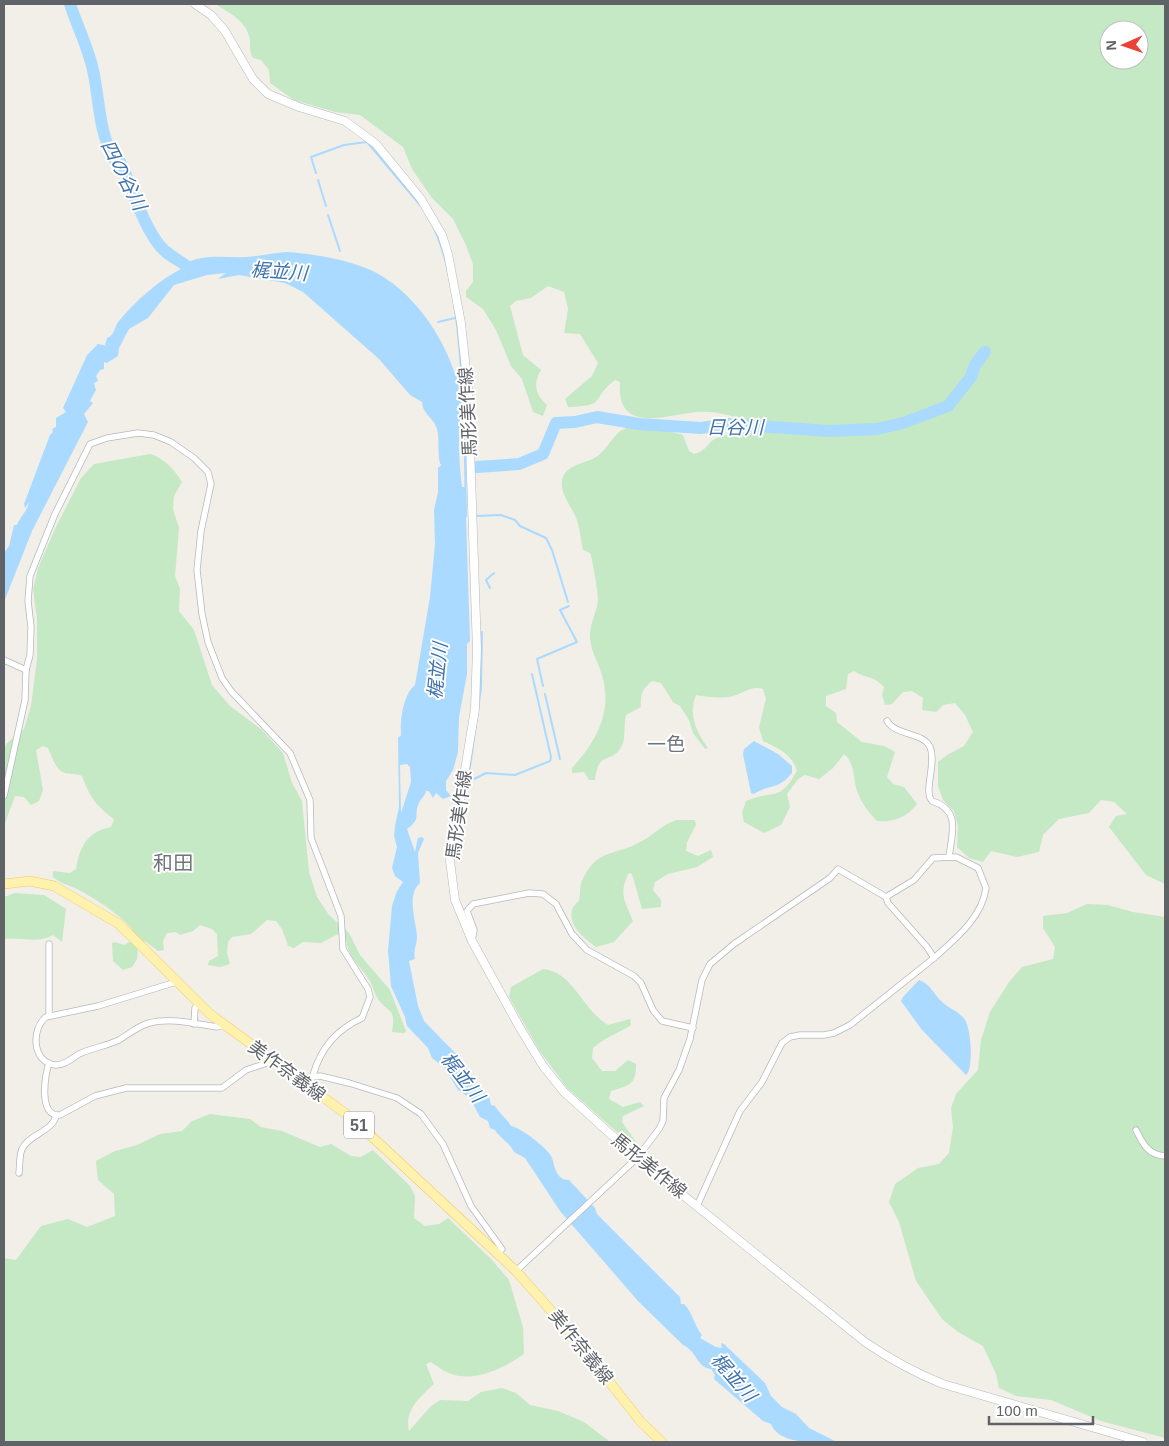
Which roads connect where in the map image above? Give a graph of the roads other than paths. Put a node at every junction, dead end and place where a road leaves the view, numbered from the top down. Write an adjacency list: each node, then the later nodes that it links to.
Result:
1 (195, 4): 9 (main road, 馬形美作線)
2 (4, 660): 3 (street)
3 (26, 670): 5 (street); 20 (street)
4 (887, 721): 6 (street)
5 (4, 796)
6 (949, 857): 8 (street); 11 (street)
7 (4, 884): 12 (main road, 美作奈義線 / 51)
8 (886, 897): 11 (street); 17 (street)
9 (472, 941): 17 (street); 25 (main road, 馬形美作線)
10 (49, 944): 14 (street)
11 (934, 958): 27 (street)
12 (176, 982): 13 (main road, 美作奈義線 / 51); 14 (street)
13 (198, 1004): 15 (street); 16 (main road, 美作奈義線 / 51)
14 (49, 1016): 19 (street)
15 (194, 1024): 16 (street); 19 (street)
16 (224, 1025): 18 (main road, 美作奈義線 / 51)
17 (693, 1028): 25 (street)
18 (273, 1061): 21 (main road, 美作奈義線 / 51); 22 (street)
19 (49, 1063): 22 (street)
20 (313, 1076): 21 (street); 28 (street)
21 (299, 1079): 28 (main road, 美作奈義線 / 51)
22 (56, 1116): 26 (street)
23 (1136, 1130): 24 (street)
24 (1165, 1156)
25 (638, 1158): 27 (main road, 馬形美作線); 29 (street)
26 (19, 1173)
27 (697, 1206): 31 (main road, 馬形美作線)
28 (498, 1253): 29 (main road, 美作奈義線 / 51)
29 (516, 1271): 30 (main road, 美作奈義線 / 51)
30 (662, 1442)
31 (1143, 1442)

